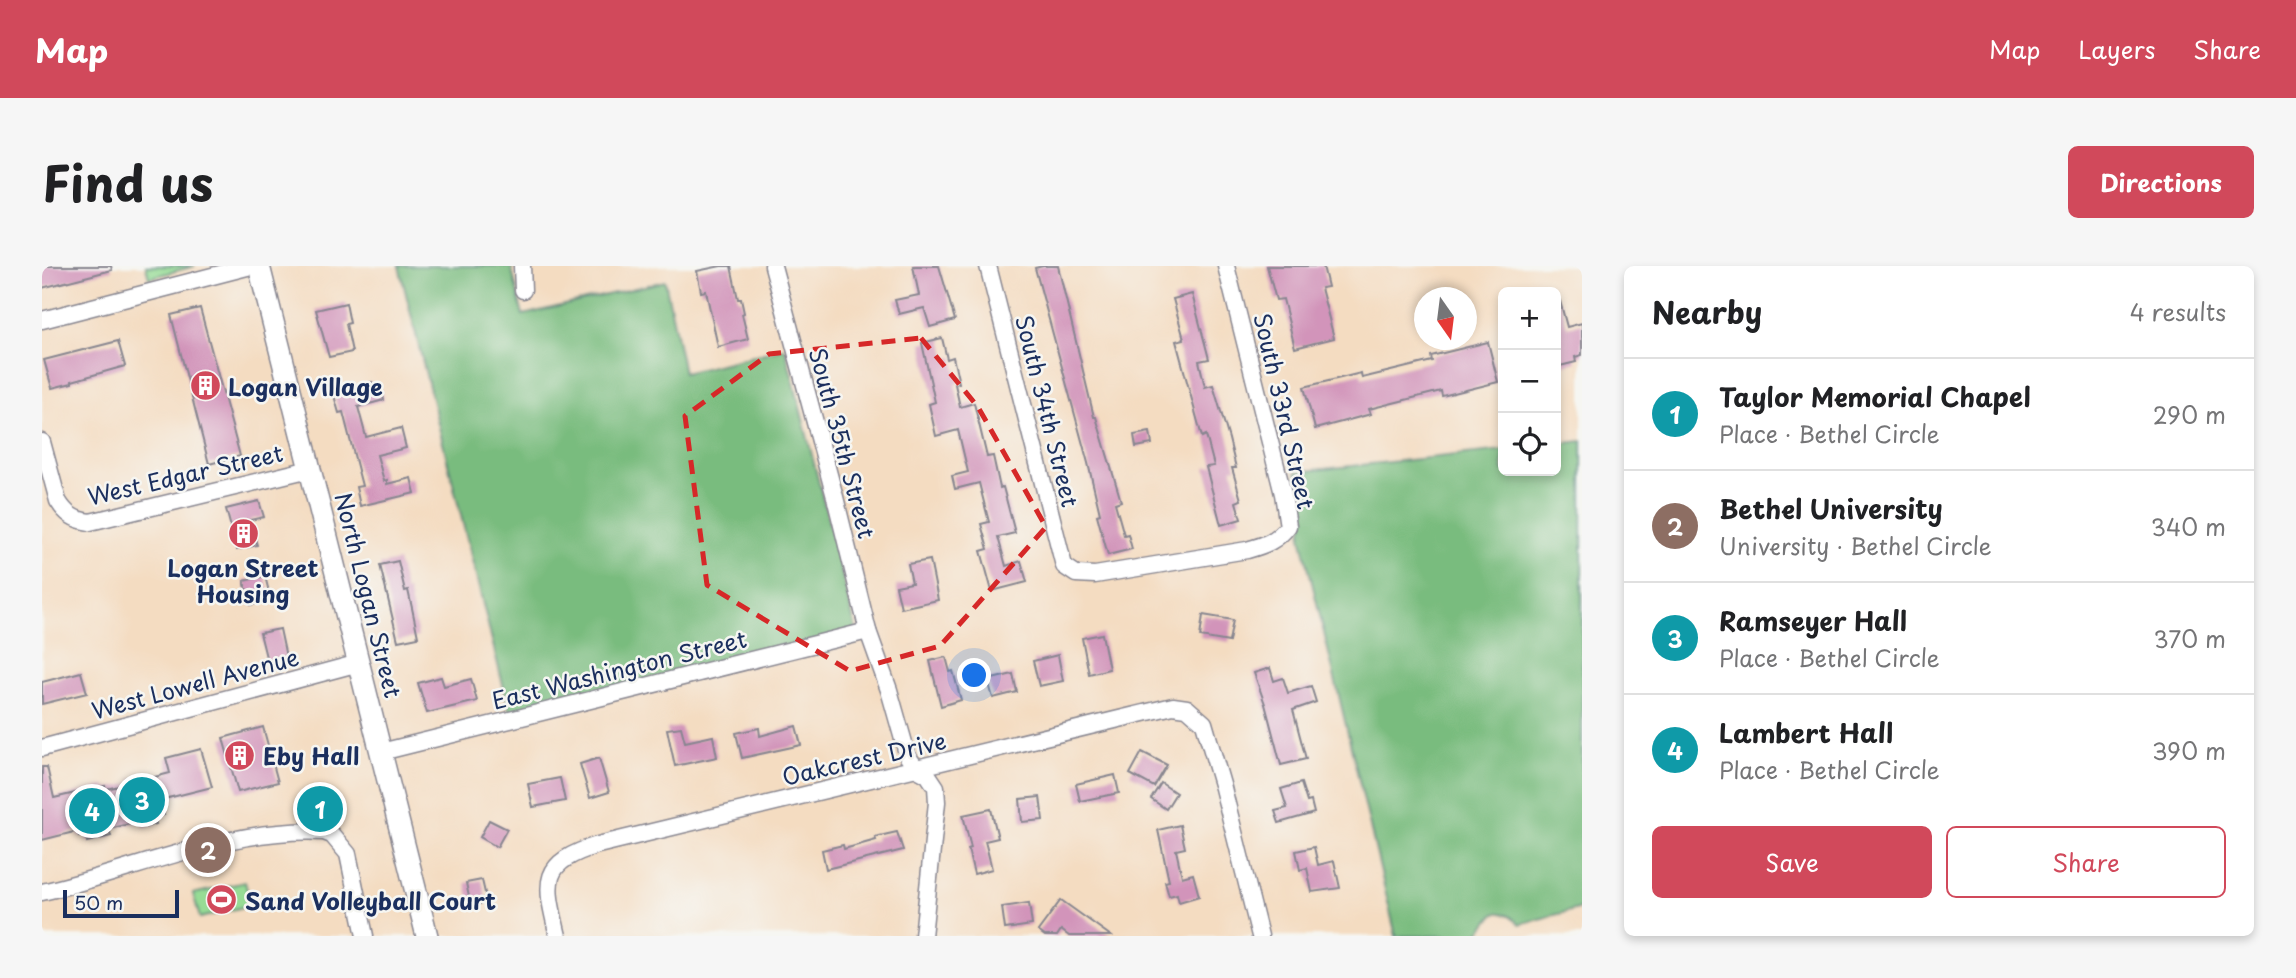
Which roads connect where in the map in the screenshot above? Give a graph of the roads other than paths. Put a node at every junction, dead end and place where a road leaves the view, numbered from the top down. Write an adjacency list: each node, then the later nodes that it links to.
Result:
1 (251, 266): 8 (street)
2 (259, 266): 10 (street, North Logan Street)
3 (522, 266): 7 (street)
4 (773, 266): 12 (street, South 35th Street)
5 (988, 266): 11 (street, South 34th Street)
6 (1226, 266): 11 (street, South 33rd Street)
7 (523, 290)
8 (42, 320)
9 (42, 442): 10 (street, West Edgar Street)
10 (310, 469): 13 (street, North Logan Street)
11 (1288, 526)
12 (868, 631): 15 (street, East Washington Street); 16 (street, South 35th Street)
13 (359, 663): 14 (street, West Lowell Avenue); 15 (street, North Logan Street)
14 (42, 748)
15 (381, 752): 19 (street, North Logan Street)
16 (917, 769): 20 (street, Oakcrest Drive); 21 (street, South 35th Street); 22 (street, Oakcrest Drive)
17 (42, 892): 18 (street)
18 (365, 936)
19 (427, 936)
20 (558, 936)
21 (923, 936)
22 (1260, 936)

